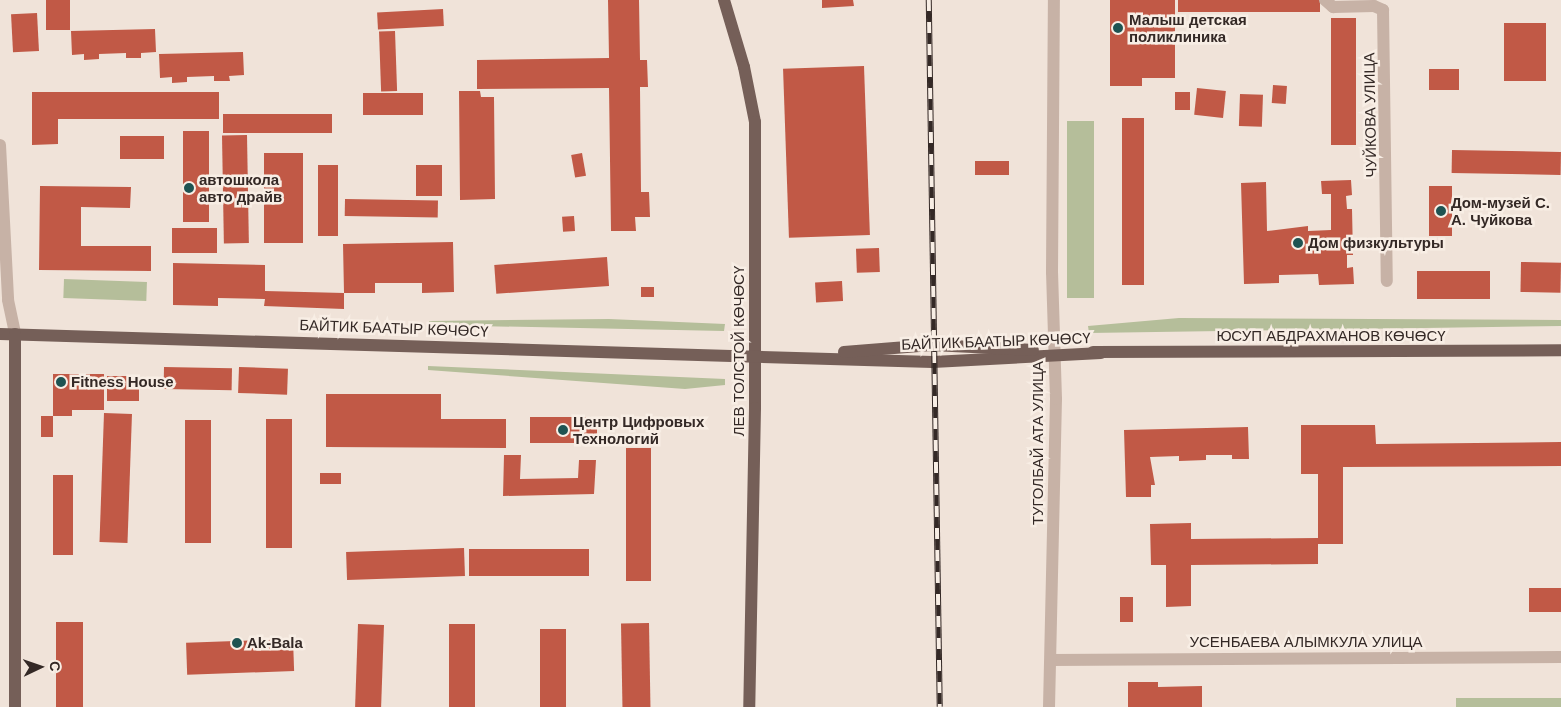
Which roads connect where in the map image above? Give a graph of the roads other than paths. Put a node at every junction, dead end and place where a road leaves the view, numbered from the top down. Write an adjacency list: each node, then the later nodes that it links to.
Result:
1 (724, 0): 13 (main road, ЛЕВ ТОЛСТОЙ КӨЧӨСҮ)
2 (1054, 0): 11 (street, ТУГОЛБАЙ АТА УЛИЦА)
3 (1326, 0): 5 (street, ЧУЙКОВА УЛИЦА)
4 (0, 145): 7 (street)
5 (1387, 281)
6 (0, 334): 7 (main road, БАЙТИК БААТЫР КӨЧӨСҮ)
7 (15, 334): 9 (main road, БАЙТИК БААТЫР КӨЧӨСҮ); 12 (main road)
8 (1561, 350): 9 (main road, ЮСУП АБДРАХМАНОВ КӨЧӨСҮ)
9 (1101, 353)
10 (1561, 657): 11 (street, УСЕНБАЕВА АЛЫМКУЛА УЛИЦА)
11 (1051, 660): 14 (street, ТУГОЛБАЙ АТА УЛИЦА)
12 (15, 707)
13 (749, 707)
14 (1049, 707)

